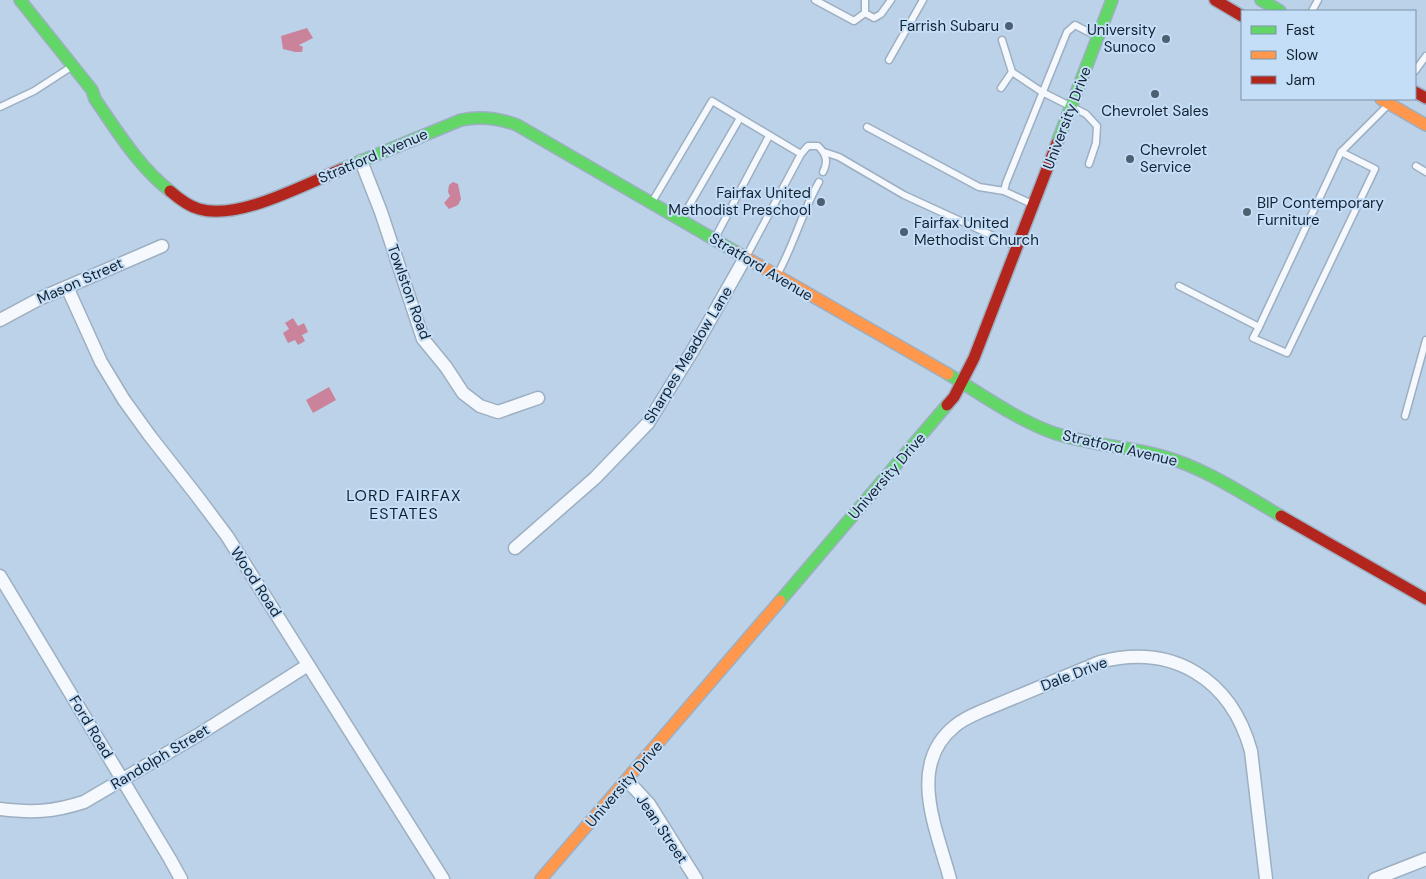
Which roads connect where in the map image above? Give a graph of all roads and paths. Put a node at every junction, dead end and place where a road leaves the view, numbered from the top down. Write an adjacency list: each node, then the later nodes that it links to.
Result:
1 (20, 0): 16 (street, Stratford Avenue)
2 (816, 0): 10 (lane)
3 (865, 0): 10 (lane)
4 (891, 0): 10 (lane)
5 (922, 0): 15 (lane)
6 (1112, 0): 12 (street, University Drive)
7 (1215, 0): 11 (street)
8 (1261, 0): 9 (street)
9 (1278, 10)
10 (865, 13)
11 (1241, 15)
12 (1098, 37): 20 (lane); 23 (street, University Drive)
13 (1002, 40): 18 (lane)
14 (1426, 56): 17 (lane)
15 (889, 60)
16 (72, 66): 22 (lane); 31 (street, Stratford Avenue)
17 (1416, 70)
18 (1012, 72): 19 (lane); 20 (lane)
19 (1001, 88)
20 (1042, 92): 23 (lane); 37 (lane)
21 (1388, 100): 25 (street); 29 (lane)
22 (0, 106)
23 (1071, 106): 32 (lane); 39 (street, University Drive)
24 (740, 118): 27 (lane); 38 (lane); 40 (lane)
25 (1426, 125)
26 (868, 127): 37 (lane)
27 (769, 136): 30 (lane); 41 (lane)
28 (824, 152): 30 (lane); 34 (lane); 43 (lane)
29 (1341, 152): 49 (lane); 49 (lane)
30 (800, 154): 44 (lane)
31 (361, 161): 38 (street, Stratford Avenue); 52 (street, Towlston Road)
32 (1089, 164)
33 (1416, 166): 35 (lane)
34 (823, 172)
35 (1426, 172)
36 (818, 182): 45 (lane)
37 (1004, 190): 39 (lane)
38 (651, 203): 40 (street, Stratford Avenue)
39 (1033, 204): 43 (street, University Drive)
40 (681, 220): 41 (street, Stratford Avenue)
41 (714, 239): 44 (street, Stratford Avenue)
42 (162, 246): 47 (street, Mason Street)
43 (1017, 246): 51 (street, University Drive)
44 (745, 258): 45 (street, Stratford Avenue); 54 (street, Sharpes Meadow Lane)
45 (776, 276): 51 (street, Stratford Avenue)
46 (1179, 286): 49 (lane)
47 (66, 287): 48 (street, Mason Street); 57 (street, Wood Road)
48 (0, 320)
49 (1259, 327)
50 (1426, 340): 53 (lane)
51 (962, 383): 56 (street, Stratford Avenue); 59 (street, University Drive)
52 (538, 398)
53 (1405, 416)
54 (515, 548)
55 (0, 576): 58 (street, Ford Road)
56 (1426, 599)
57 (308, 665): 58 (street, Randolph Street); 63 (street, Wood Road)
58 (123, 779): 60 (street, Randolph Street); 62 (street, Ford Road)
59 (627, 780): 64 (street, University Drive); 65 (street, Jean Street)
60 (0, 808)
61 (1426, 859): 68 (street)
62 (181, 879)
63 (443, 879)
64 (541, 879)
65 (696, 879)
66 (950, 879): 67 (street, Dale Drive)
67 (1266, 879)
68 (1375, 879)

